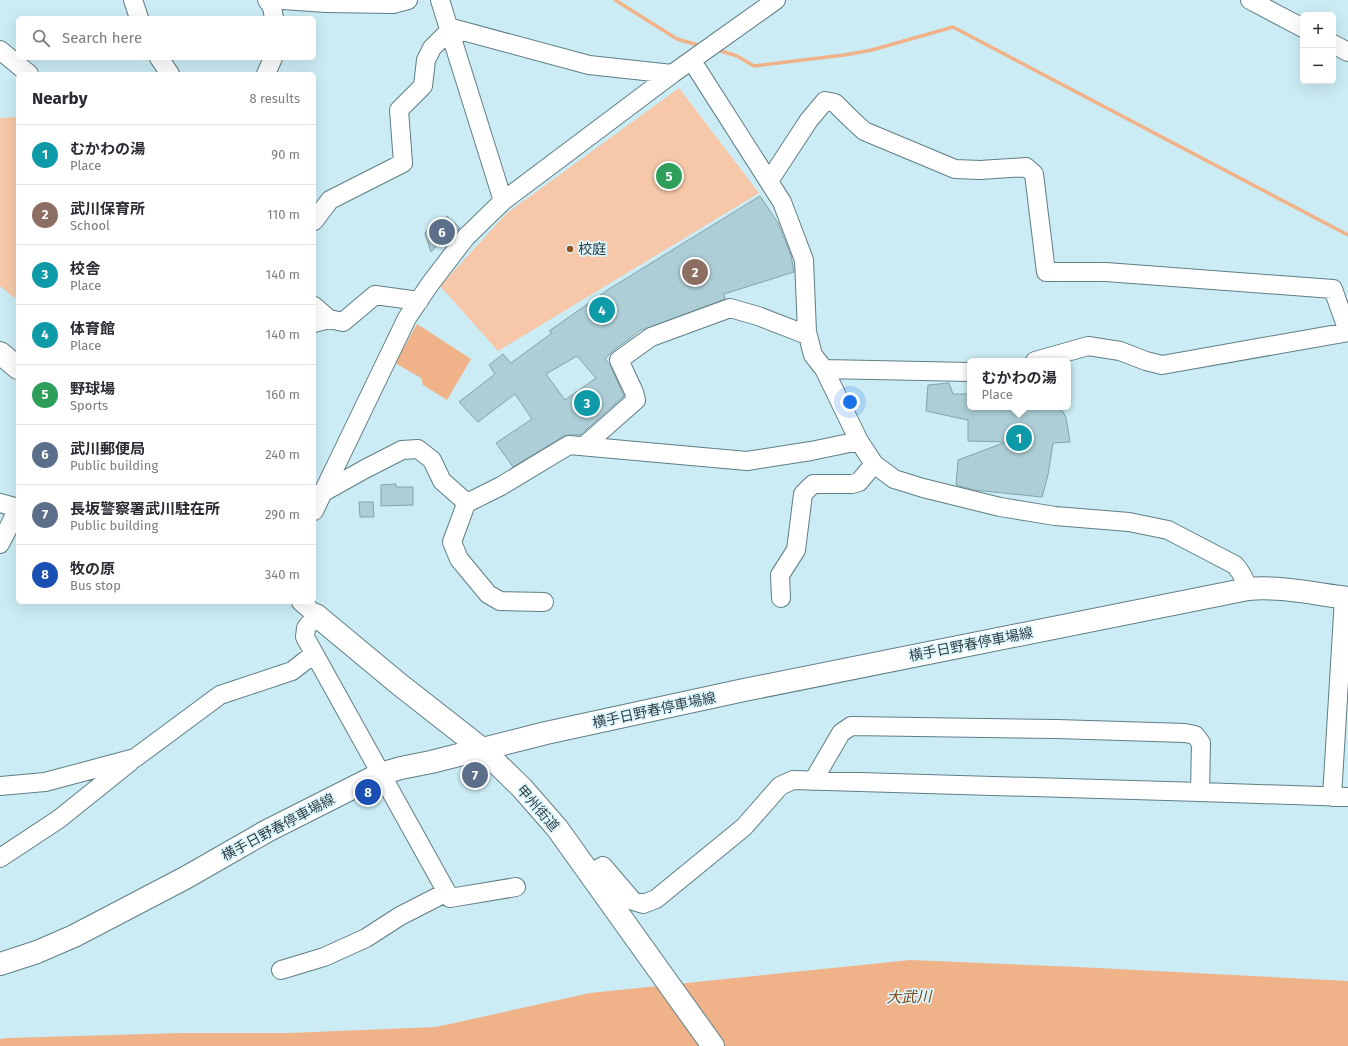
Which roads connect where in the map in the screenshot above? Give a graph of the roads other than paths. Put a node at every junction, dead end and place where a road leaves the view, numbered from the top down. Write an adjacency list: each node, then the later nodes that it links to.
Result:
1 (133, 0): 8 (street)
2 (267, 0): 9 (street)
3 (283, 0): 4 (street)
4 (408, 0)
5 (440, 0): 11 (street)
6 (776, 0): 17 (street)
7 (1250, 0): 10 (street)
8 (138, 16)
9 (274, 16)
10 (1300, 26)
11 (449, 29): 21 (street); 23 (street); 24 (street)
12 (1336, 46): 14 (street)
13 (0, 50): 18 (street)
14 (1348, 52)
15 (160, 60): 19 (street)
16 (272, 60): 20 (street)
17 (692, 61): 21 (street); 22 (street)
18 (27, 72)
19 (169, 72)
20 (267, 72)
21 (672, 74): 23 (street)
22 (769, 181): 28 (street); 30 (street)
23 (503, 200): 25 (street)
24 (316, 218)
25 (419, 300): 27 (street); 39 (street)
26 (316, 310): 27 (street)
27 (321, 321)
28 (1348, 326)
29 (1348, 332): 32 (street)
30 (807, 335): 34 (street); 37 (street)
31 (0, 354): 33 (main road)
32 (1046, 358)
33 (16, 366)
34 (824, 369): 35 (street); 36 (street)
35 (967, 372)
36 (859, 441): 37 (street); 38 (street)
37 (584, 446): 39 (street)
38 (874, 464): 46 (street); 47 (street)
39 (322, 493): 42 (street)
40 (0, 503): 43 (street)
41 (466, 504): 49 (street)
42 (316, 507)
43 (16, 508)
44 (16, 513): 45 (street)
45 (0, 544)
46 (1248, 589): 48 (main road, 横手日野春停車場線); 52 (main road, 横手日野春停車場線)
47 (781, 598)
48 (1346, 598): 58 (street)
49 (544, 602)
50 (308, 608): 51 (street); 52 (main road, 甲州街道)
51 (314, 654): 53 (street); 54 (street)
52 (482, 749): 54 (main road, 横手日野春停車場線); 60 (main road, 甲州街道)
53 (135, 758): 56 (street); 59 (street)
54 (380, 774): 62 (street); 63 (main road, 横手日野春停車場線)
55 (813, 781): 57 (street); 57 (street); 60 (street)
56 (0, 786)
57 (1200, 792): 58 (street)
58 (1340, 797)
59 (0, 858)
60 (589, 874): 65 (main road, 甲州街道)
61 (516, 887): 62 (street)
62 (447, 892): 64 (street)
63 (0, 964)
64 (281, 970)
65 (713, 1046)

